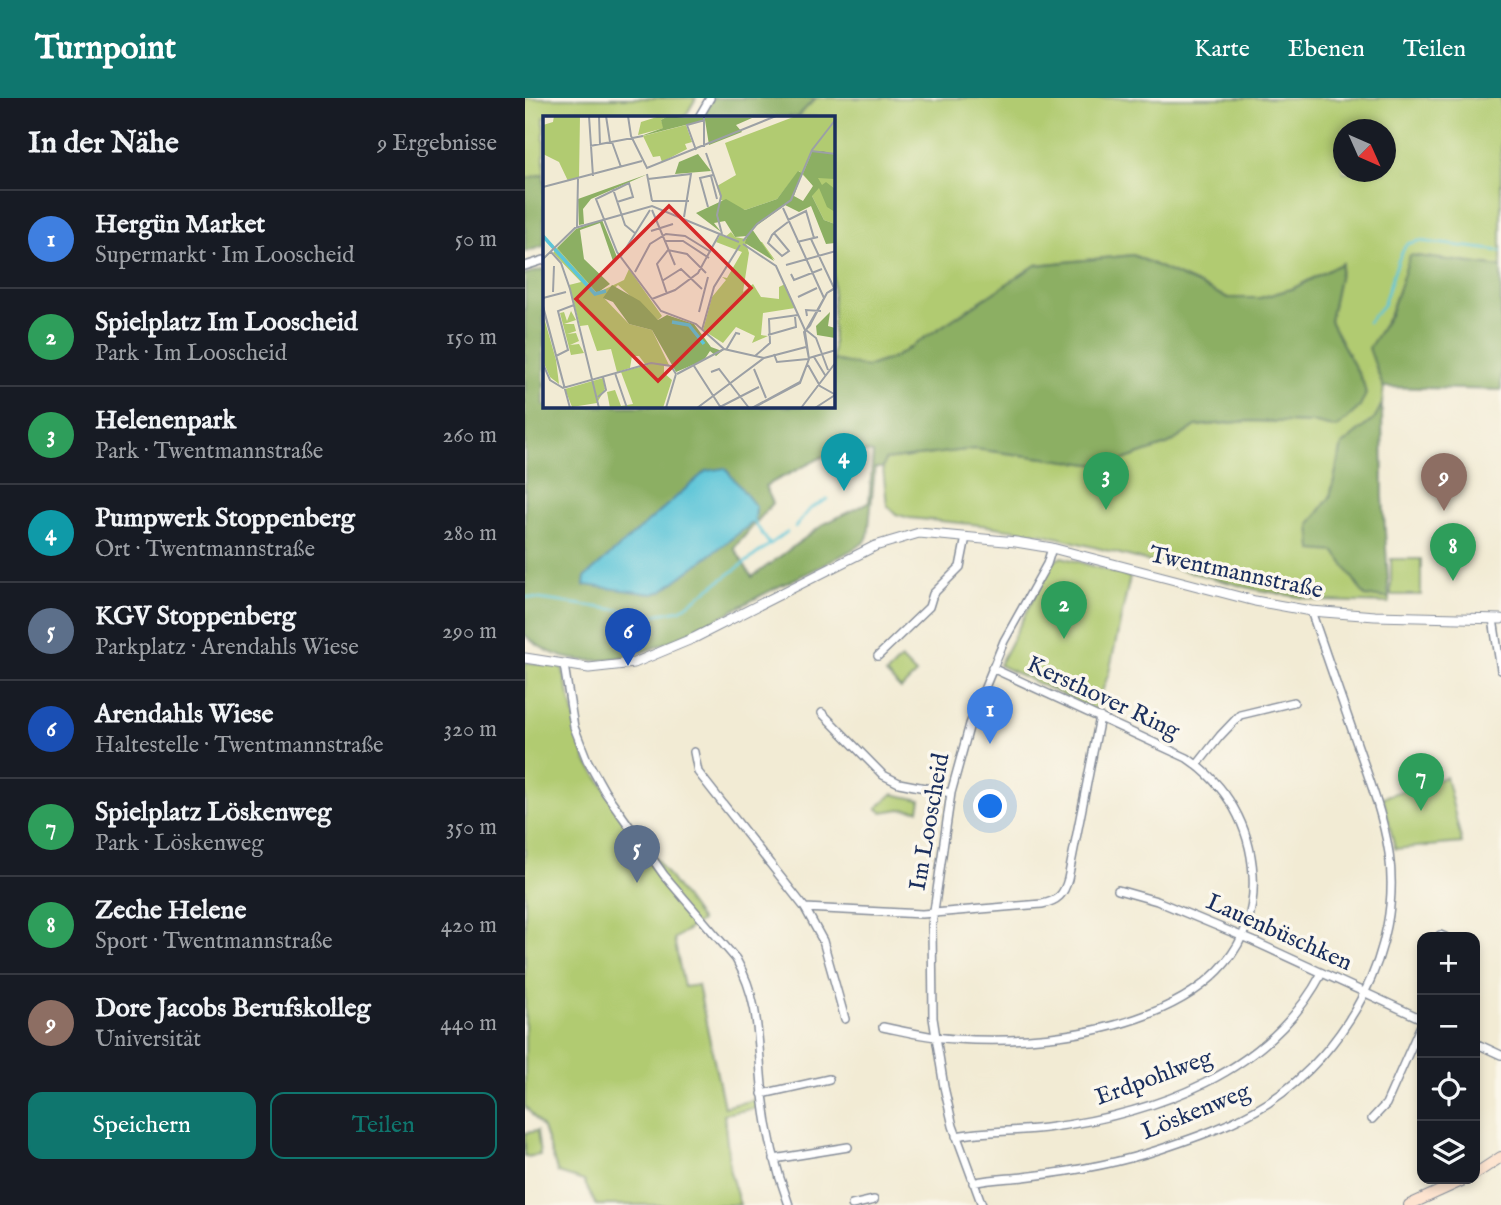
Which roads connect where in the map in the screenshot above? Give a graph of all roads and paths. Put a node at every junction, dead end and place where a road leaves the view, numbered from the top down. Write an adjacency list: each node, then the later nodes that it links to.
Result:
1 (710, 98): 2 (street)
2 (700, 116)
3 (543, 260): 4 (street)
4 (525, 266)
5 (966, 537): 6 (street, Twentmannstraße); 9 (street); 11 (street, Twentmannstraße)
6 (1052, 548): 7 (street, Twentmannstraße); 12 (street, Im Looscheid)
7 (1311, 611): 8 (street, Twentmannstraße); 25 (street, Löskenweg)
8 (1497, 619): 13 (street)
9 (878, 656)
10 (525, 658): 11 (street, Twentmannstraße)
11 (564, 665): 34 (street)
12 (992, 668): 16 (street, Kersthover Ring); 19 (street, Im Looscheid)
13 (1501, 670)
14 (1294, 702): 18 (street, Kersthover Ring)
15 (822, 713): 19 (street)
16 (1100, 717): 18 (street, Kersthover Ring); 22 (street)
17 (694, 752): 21 (street)
18 (1197, 765): 23 (street, Kersthover Ring)
19 (951, 793): 22 (street, Im Looscheid)
20 (1118, 890): 23 (street, Lauenbüschken)
21 (805, 908): 22 (street); 26 (street)
22 (934, 912): 30 (street, Im Looscheid)
23 (1242, 937): 24 (street, Lauenbüschken); 30 (street, Kersthover Ring)
24 (1322, 972): 25 (street, Lauenbüschken); 36 (street, Erdpohlweg)
25 (1365, 992): 27 (street, Lauenbüschken); 41 (street, Löskenweg)
26 (845, 1018)
27 (1417, 1018)
28 (883, 1027): 30 (street)
29 (1417, 1033): 35 (street)
30 (935, 1038): 36 (street, Im Looscheid)
31 (1480, 1045): 32 (street)
32 (1501, 1055)
33 (829, 1079): 34 (street)
34 (762, 1094): 39 (street)
35 (1372, 1119)
36 (956, 1136): 41 (street, Im Looscheid)
37 (848, 1147): 39 (street)
38 (1501, 1157): 40 (main road)
39 (774, 1159): 44 (street)
40 (1480, 1171)
41 (973, 1183): 46 (street, Im Looscheid)
42 (1455, 1184): 47 (main road)
43 (874, 1200): 45 (street)
44 (789, 1205)
45 (852, 1205)
46 (982, 1205)
47 (1409, 1205)

